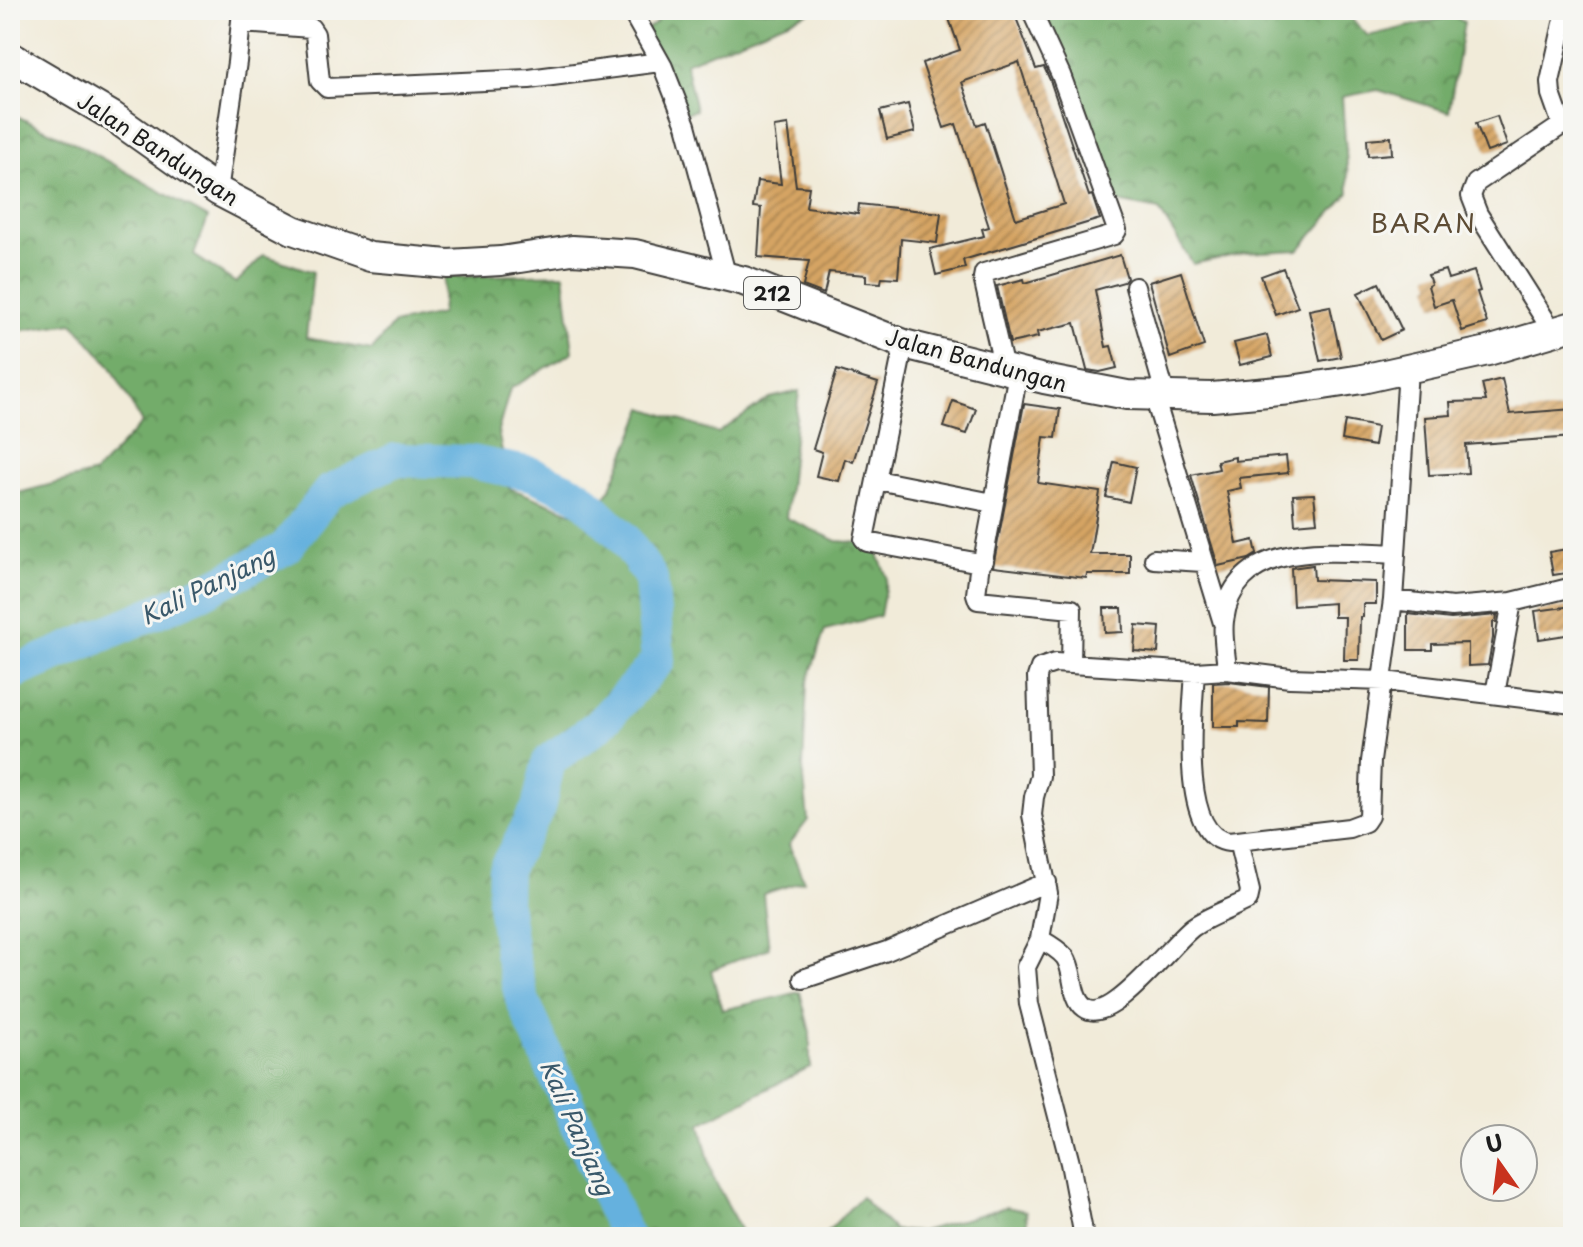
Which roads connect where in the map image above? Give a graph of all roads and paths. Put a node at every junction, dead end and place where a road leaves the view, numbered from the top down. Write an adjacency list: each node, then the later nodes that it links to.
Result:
1 (631, 10): 6 (street)
2 (1031, 10): 14 (street)
3 (1566, 10): 7 (street)
4 (242, 17): 6 (street); 8 (street)
5 (10, 56): 8 (main road, Jalan Bandungan / 212)
6 (660, 62): 9 (street)
7 (1568, 123): 11 (street)
8 (218, 191): 9 (main road, Jalan Bandungan / 212)
9 (744, 281): 12 (main road, Jalan Bandungan / 212)
10 (1135, 287): 15 (street)
11 (1563, 329): 13 (main road, Jalan Bandungan / 212)
12 (904, 344): 14 (main road, Jalan Bandungan / 212); 16 (street)
13 (1408, 370): 15 (main road, Jalan Bandungan / 212); 18 (street)
14 (1011, 371): 15 (main road, Jalan Bandungan / 212); 17 (street)
15 (1160, 396): 20 (street)
16 (877, 480): 17 (street); 21 (street)
17 (993, 503): 21 (street)
18 (1395, 554): 23 (street); 25 (street)
19 (1154, 559): 20 (street)
20 (1203, 562): 25 (street)
21 (980, 563): 26 (street)
22 (1573, 587): 24 (street)
23 (1393, 600): 24 (street); 29 (street)
24 (1512, 602): 30 (street)
25 (1223, 624): 27 (street)
26 (1071, 664): 28 (street); 33 (street)
27 (1227, 670): 28 (street); 29 (street)
28 (1195, 672): 32 (street)
29 (1384, 681): 30 (street); 32 (street)
30 (1495, 694): 31 (street)
31 (1573, 704)
32 (1238, 841): 34 (street)
33 (1047, 882): 34 (street); 35 (street)
34 (1040, 939): 36 (street)
35 (803, 979)
36 (1084, 1237)

